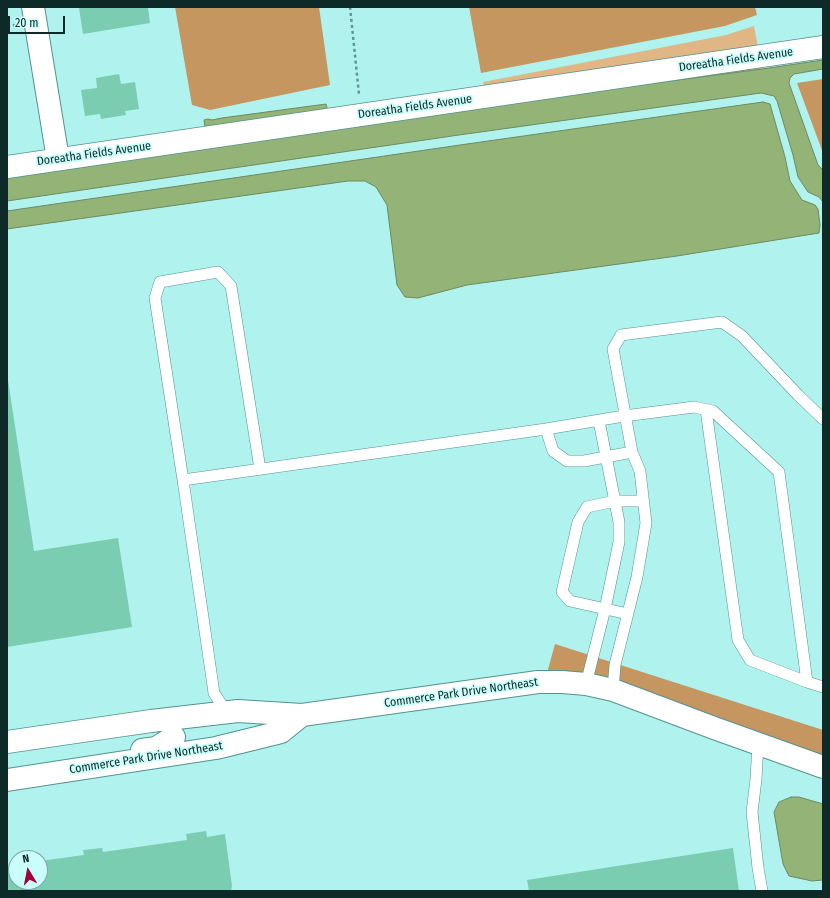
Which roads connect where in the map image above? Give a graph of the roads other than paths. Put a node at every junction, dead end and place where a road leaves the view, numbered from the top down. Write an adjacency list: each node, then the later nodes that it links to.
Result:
1 (33, 7): 3 (street)
2 (823, 47): 3 (street, Doreatha Fields Avenue)
3 (58, 159): 4 (street, Doreatha Fields Avenue)
4 (7, 167)
5 (706, 410): 6 (lane); 18 (lane); 18 (lane)
6 (624, 416): 7 (lane); 8 (lane); 10 (lane)
7 (823, 419)
8 (599, 421): 9 (lane); 11 (lane)
9 (546, 429): 11 (lane); 12 (lane)
10 (632, 452): 11 (lane); 15 (lane)
11 (606, 457): 14 (lane)
12 (260, 469): 13 (lane); 13 (lane)
13 (183, 480): 22 (lane)
14 (615, 501): 15 (lane); 16 (lane); 16 (lane)
15 (643, 501): 17 (lane)
16 (605, 609): 17 (lane); 19 (lane)
17 (628, 614): 21 (lane)
18 (807, 682): 20 (lane)
19 (586, 684): 21 (street, Commerce Park Drive Northeast); 23 (street, Commerce Park Drive Northeast)
20 (823, 687)
21 (613, 690): 26 (street, Commerce Park Drive Northeast)
22 (227, 713): 23 (street, Commerce Park Drive Northeast); 24 (street, Commerce Park Drive Northeast)
23 (302, 715): 24 (street, Commerce Park Drive Northeast)
24 (175, 736): 25 (street, Commerce Park Drive Northeast); 28 (street, Commerce Park Drive Northeast)
25 (7, 742)
26 (758, 744): 27 (street, Commerce Park Drive Northeast); 29 (lane)
27 (823, 767)
28 (7, 780)
29 (762, 891)

